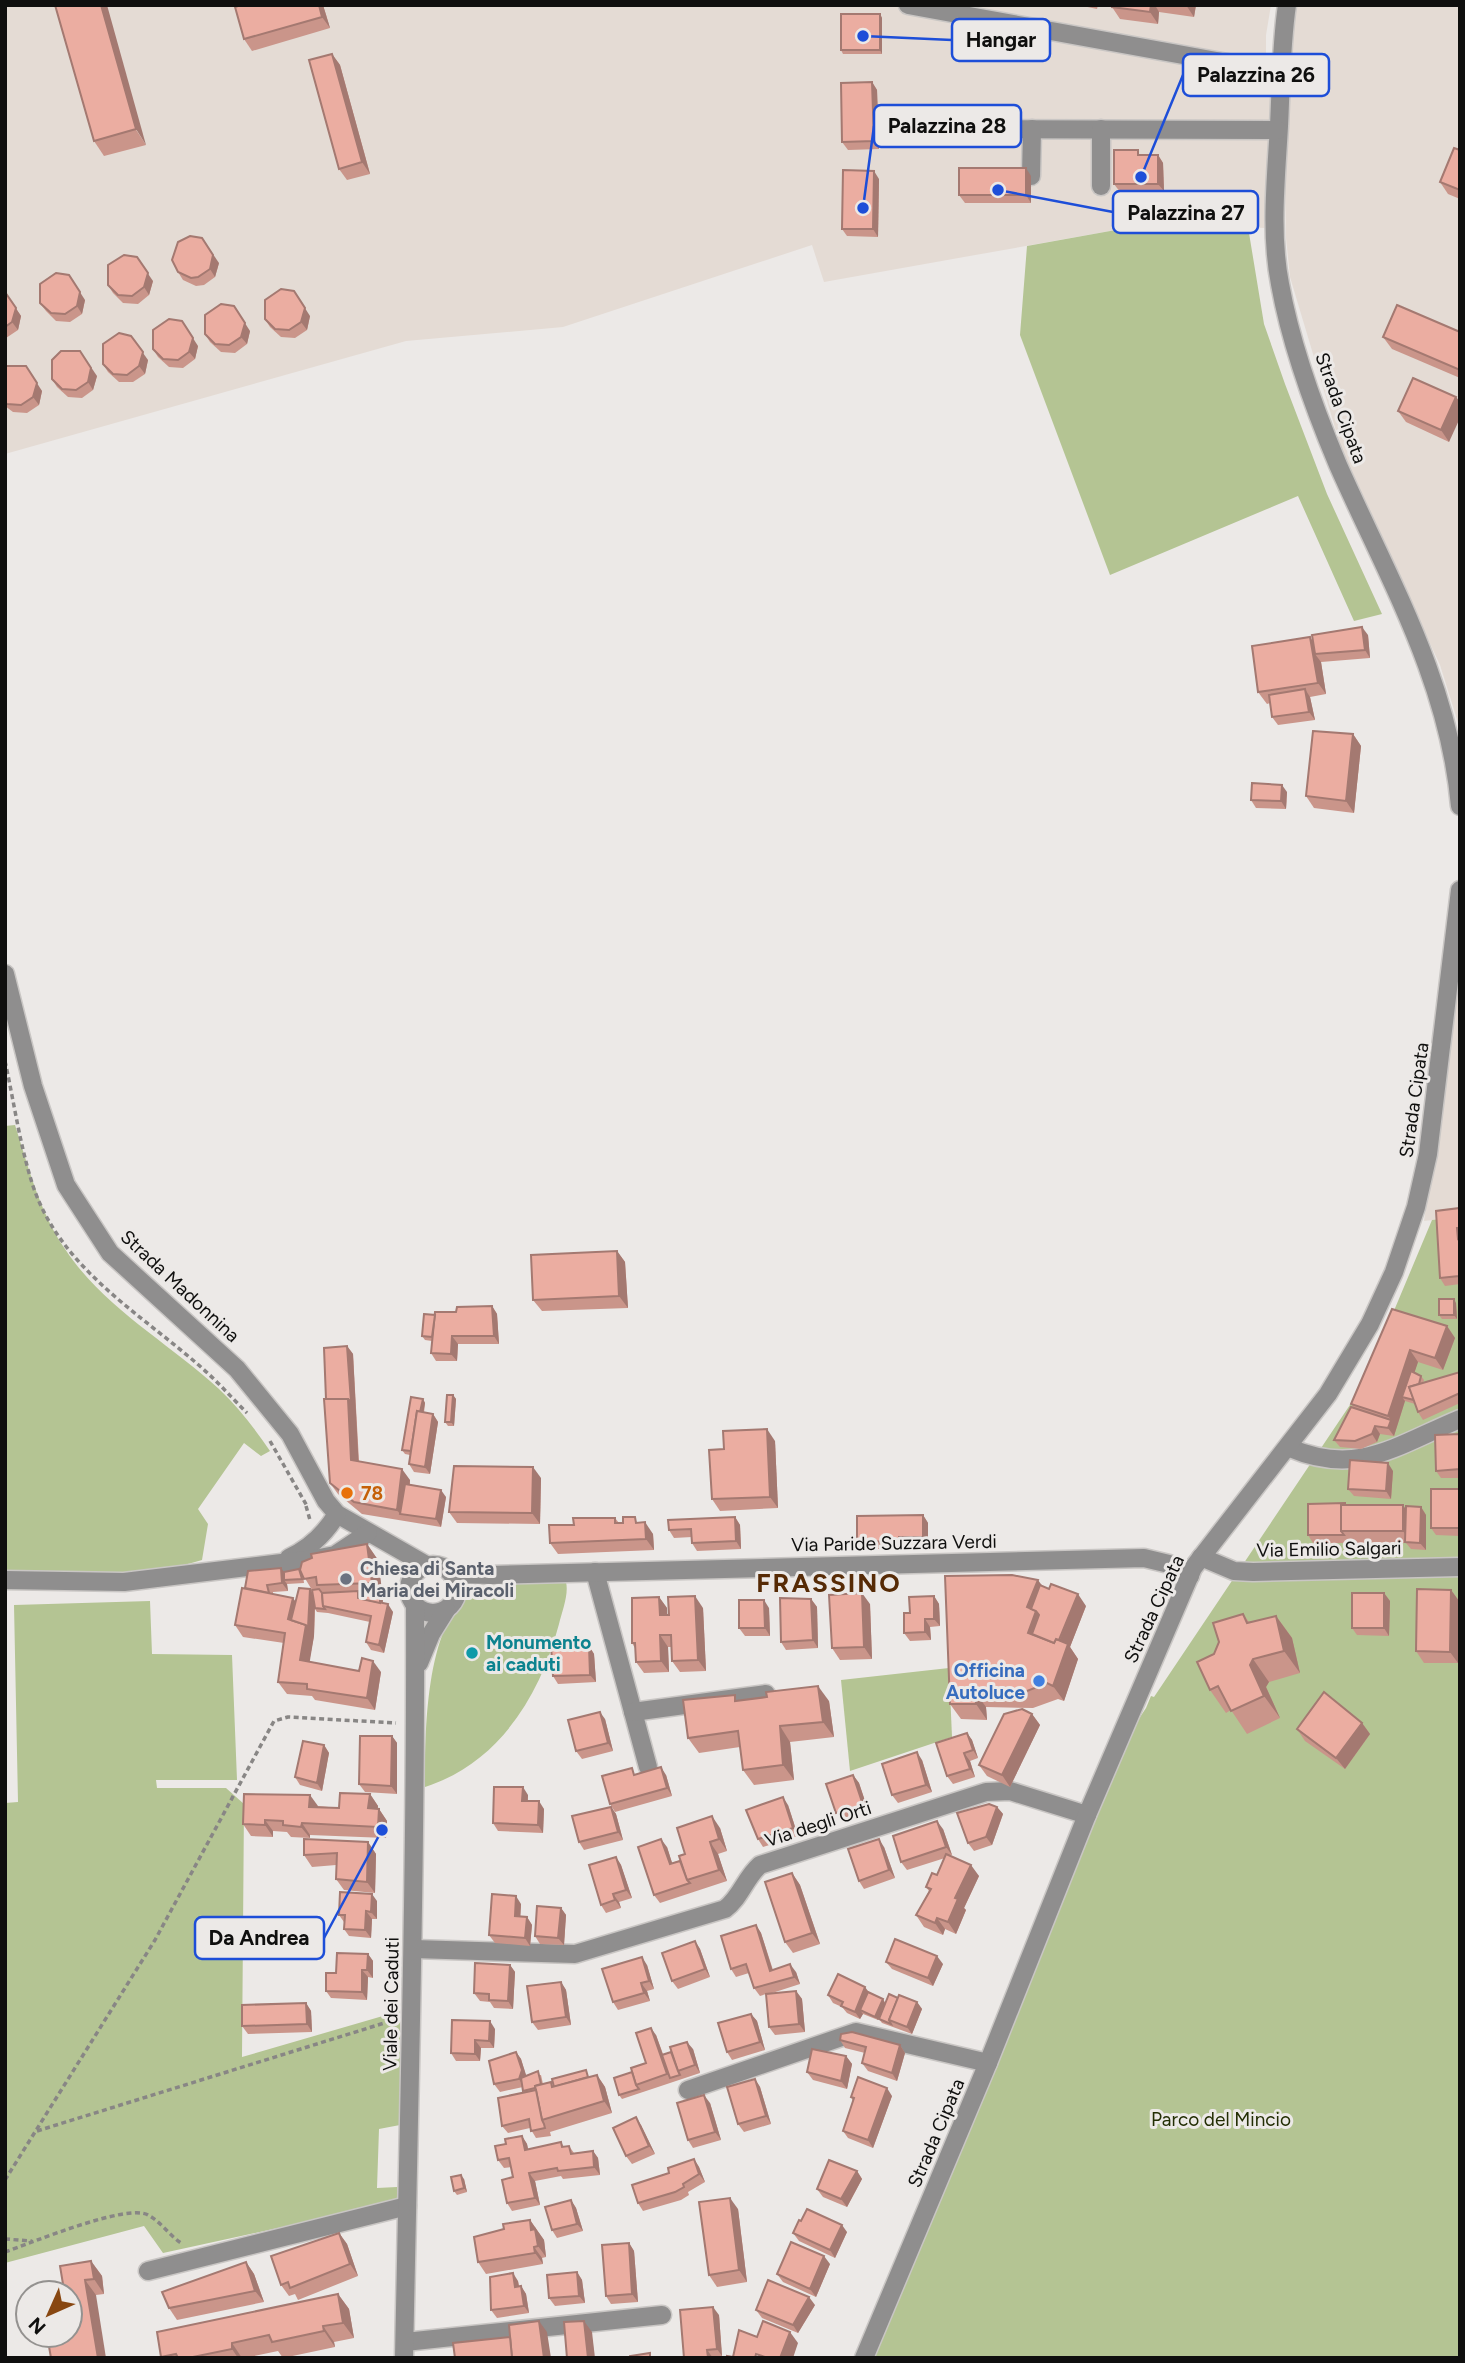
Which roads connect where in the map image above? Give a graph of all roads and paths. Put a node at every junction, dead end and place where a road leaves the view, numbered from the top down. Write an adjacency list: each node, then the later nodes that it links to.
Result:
1 (908, 5): 3 (street)
2 (1287, 5): 3 (street, Strada Cipata)
3 (1282, 73): 7 (street, Strada Cipata)
4 (927, 129): 5 (street)
5 (1032, 129): 6 (street); 8 (street)
6 (1101, 129): 7 (street); 9 (street)
7 (1278, 130): 10 (street, Strada Cipata)
8 (1031, 176)
9 (1101, 186)
10 (1460, 806)
11 (1460, 890): 14 (street, Strada Cipata)
12 (5, 974): 15 (street, Strada Madonnina)
13 (1460, 1419): 14 (street)
14 (1290, 1448): 18 (street, Strada Cipata)
15 (337, 1514): 16 (street); 19 (street)
16 (368, 1533): 17 (street); 19 (street)
17 (391, 1545): 20 (street); 27 (street)
18 (1201, 1557): 21 (street, Via Emilio Salgari); 25 (street, Strada Cipata)
19 (282, 1561): 26 (street)
20 (428, 1566): 23 (street); 27 (street)
21 (1460, 1567)
22 (595, 1572): 24 (street, Via Paride Suzzara Verdi); 25 (street, Via Paride Suzzara Verdi); 33 (street)
23 (452, 1574): 24 (street, Via Paride Suzzara Verdi); 28 (street)
24 (492, 1576): 28 (street, Via Paride Suzzara Verdi)
25 (1189, 1576): 36 (street, Strada Cipata)
26 (5, 1580)
27 (411, 1581): 29 (street)
28 (457, 1595): 30 (street)
29 (415, 1605): 30 (street); 31 (street, Viale dei Caduti)
30 (446, 1610): 31 (street, Viale dei Caduti)
31 (417, 1667): 34 (street, Viale dei Caduti)
32 (766, 1694): 33 (street)
33 (633, 1712): 35 (street)
34 (416, 1724): 37 (street, Viale dei Caduti); 41 (path)
35 (648, 1767)
36 (1087, 1815): 37 (street, Via degli Orti); 39 (street, Strada Cipata)
37 (414, 1949): 38 (street, Viale dei Caduti)
38 (412, 2012): 41 (path); 43 (street, Viale dei Caduti)
39 (988, 2063): 40 (street); 51 (street, Strada Cipata)
40 (688, 2090)
41 (36, 2131): 42 (path)
42 (5, 2180)
43 (407, 2206): 48 (street); 50 (street, Viale dei Caduti)
44 (5, 2239): 45 (path)
45 (37, 2241): 46 (path); 47 (path)
46 (185, 2245)
47 (5, 2252)
48 (148, 2271)
49 (662, 2315): 50 (street, Viale dei Caduti)
50 (405, 2350)
51 (864, 2358)

